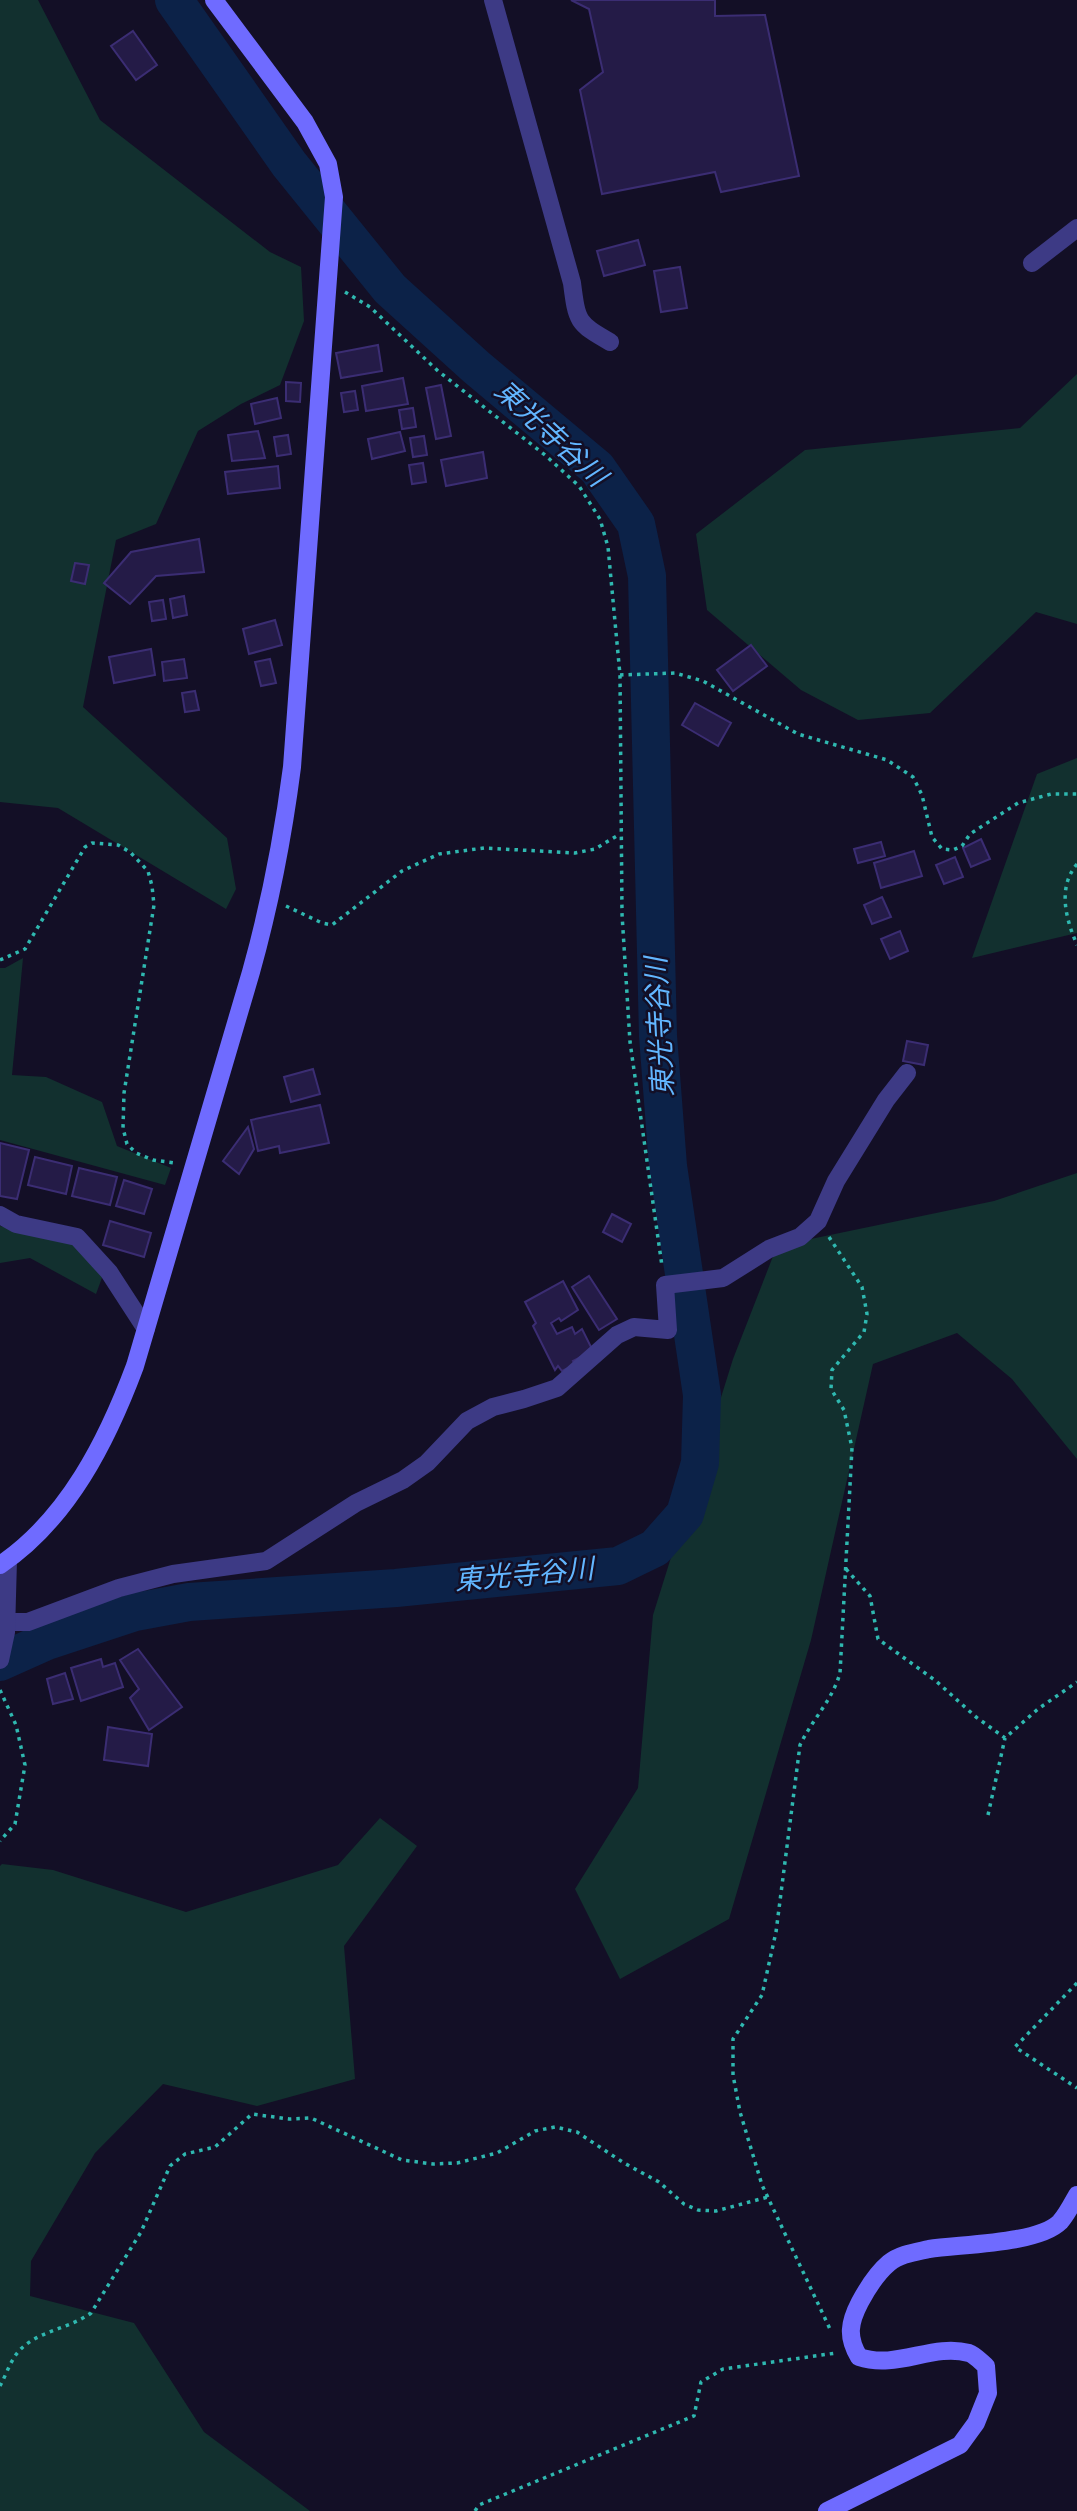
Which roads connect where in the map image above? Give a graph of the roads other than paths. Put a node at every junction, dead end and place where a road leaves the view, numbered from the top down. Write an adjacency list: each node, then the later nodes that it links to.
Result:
1 (214, 0): 8 (street)
2 (493, 0): 5 (street)
3 (1077, 228): 4 (street)
4 (1032, 263)
5 (610, 342)
6 (907, 1073): 10 (street)
7 (0, 1215): 8 (street)
8 (146, 1329): 9 (street)
9 (4, 1562): 10 (street)
10 (6, 1627): 11 (street)
11 (0, 1660)
12 (1077, 2195): 13 (street)
13 (827, 2511)

